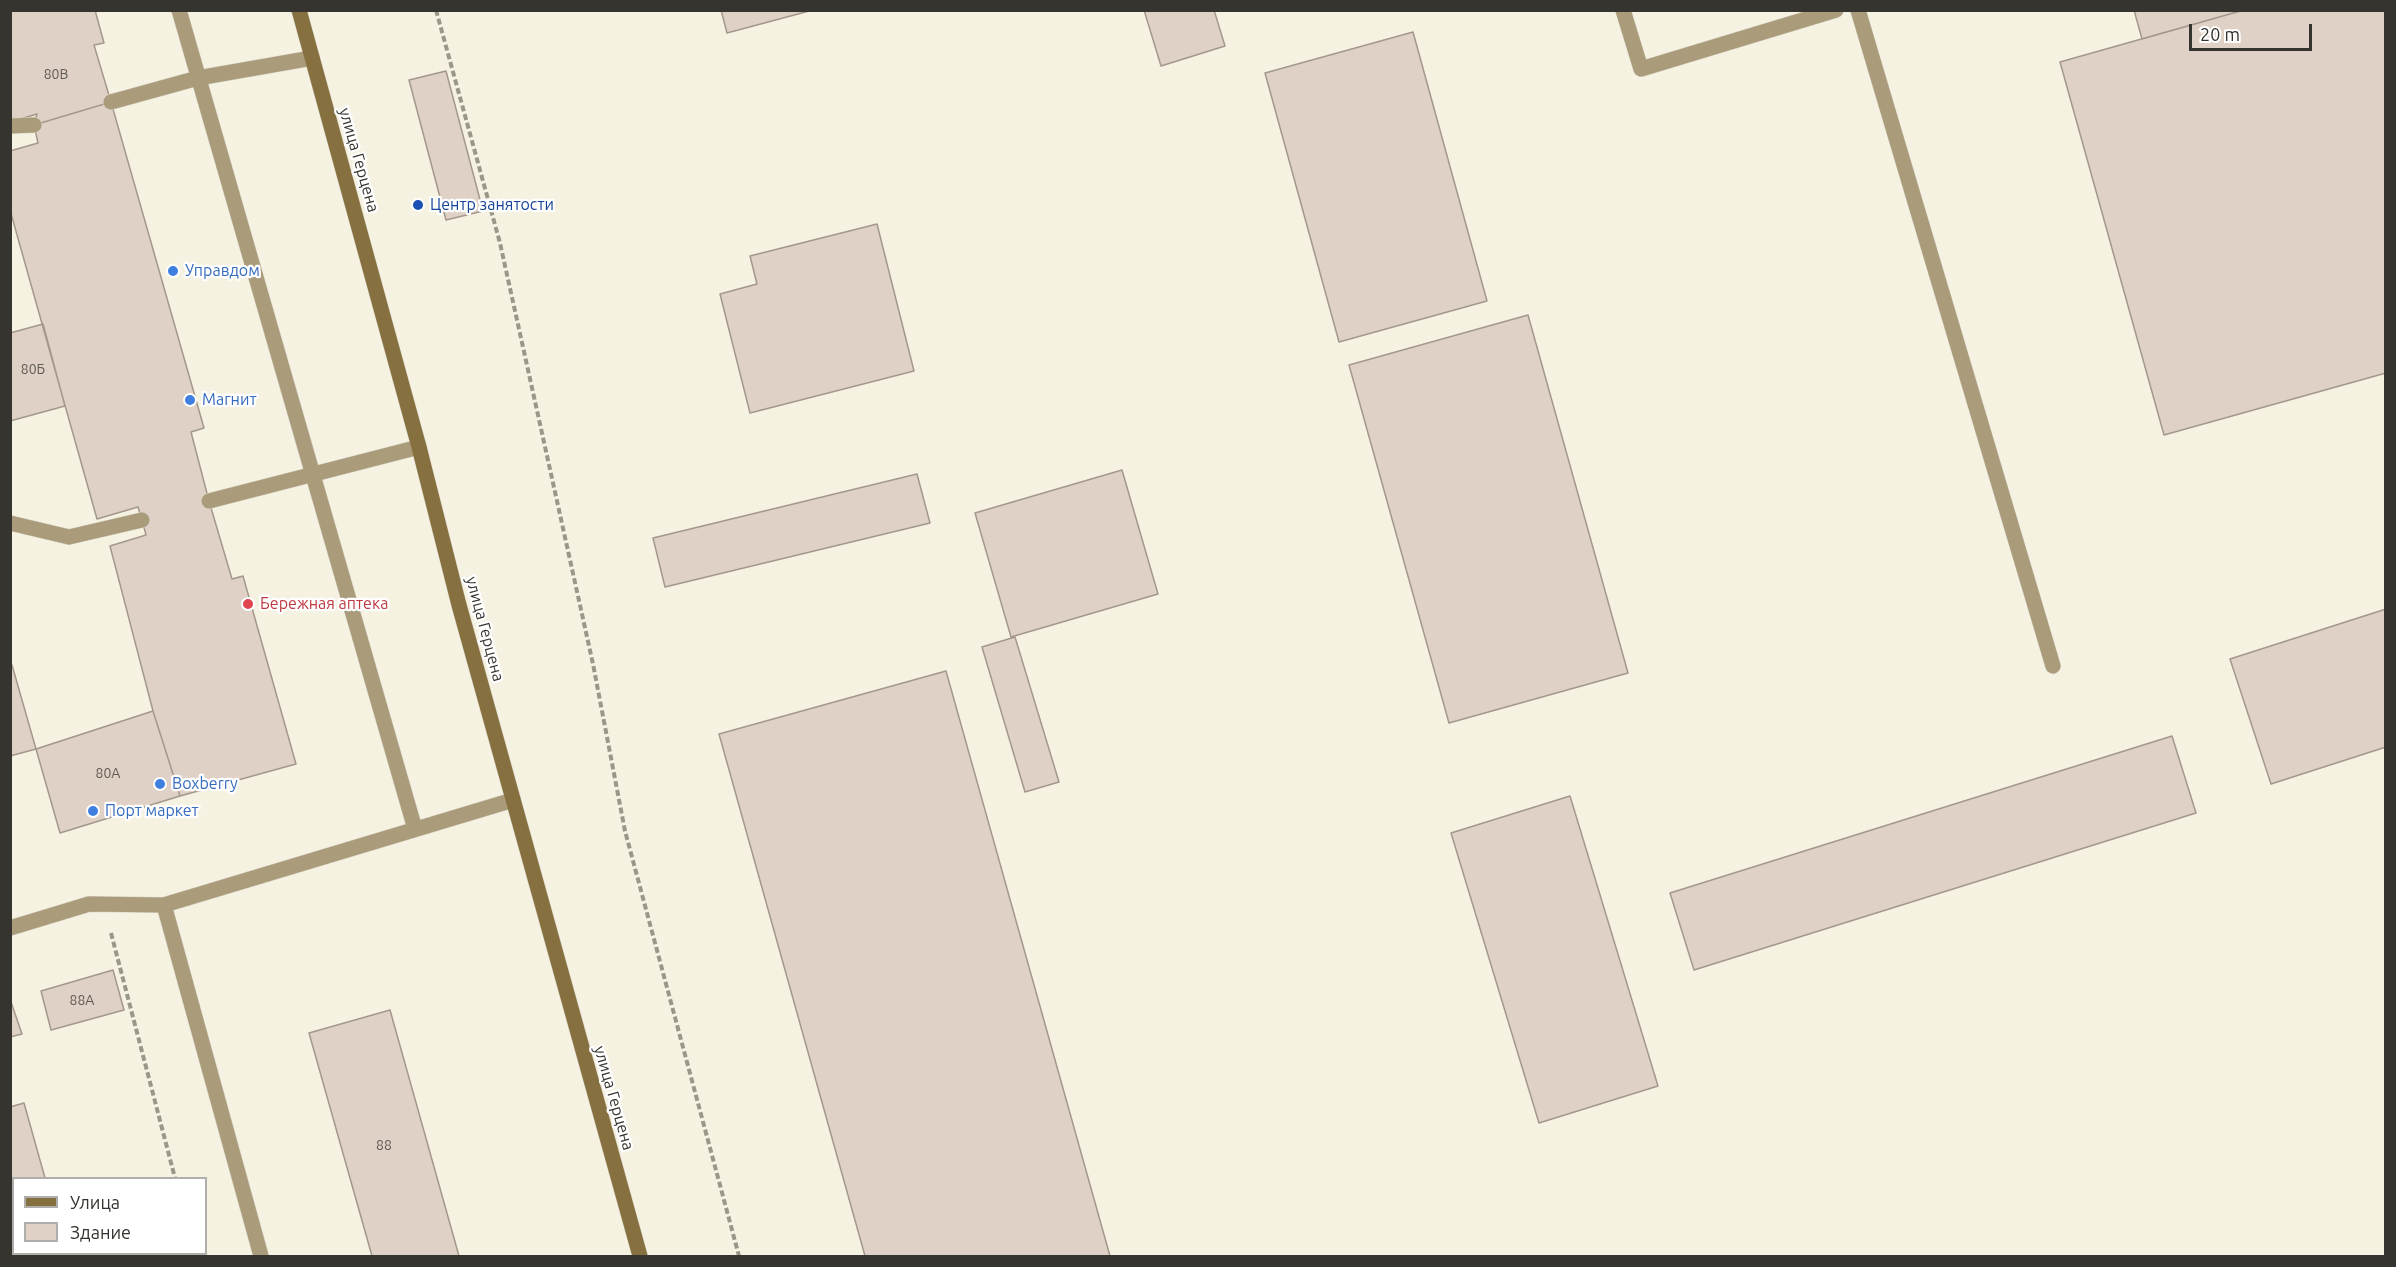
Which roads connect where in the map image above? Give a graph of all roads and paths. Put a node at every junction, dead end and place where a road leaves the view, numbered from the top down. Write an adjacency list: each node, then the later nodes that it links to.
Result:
1 (179, 10): 8 (lane)
2 (299, 10): 7 (main road, улица Герцена)
3 (436, 10): 26 (path)
4 (1623, 10): 5 (lane)
5 (1836, 10)
6 (1858, 10): 17 (lane)
7 (312, 58): 8 (lane); 12 (main road, улица Герцена)
8 (198, 78): 9 (lane); 13 (lane)
9 (111, 102)
10 (34, 125): 11 (lane)
11 (10, 126)
12 (419, 447): 13 (lane); 18 (main road, улица Герцена)
13 (312, 474): 14 (lane); 19 (lane)
14 (209, 501)
15 (142, 520): 16 (lane)
16 (10, 523)
17 (2053, 666)
18 (513, 800): 19 (lane); 25 (main road, улица Герцена)
19 (415, 829): 21 (lane)
20 (104, 904): 21 (lane); 22 (lane); 23 (path)
21 (164, 905): 24 (lane)
22 (10, 928)
23 (175, 1177)
24 (261, 1257)
25 (640, 1257)
26 (739, 1257)

